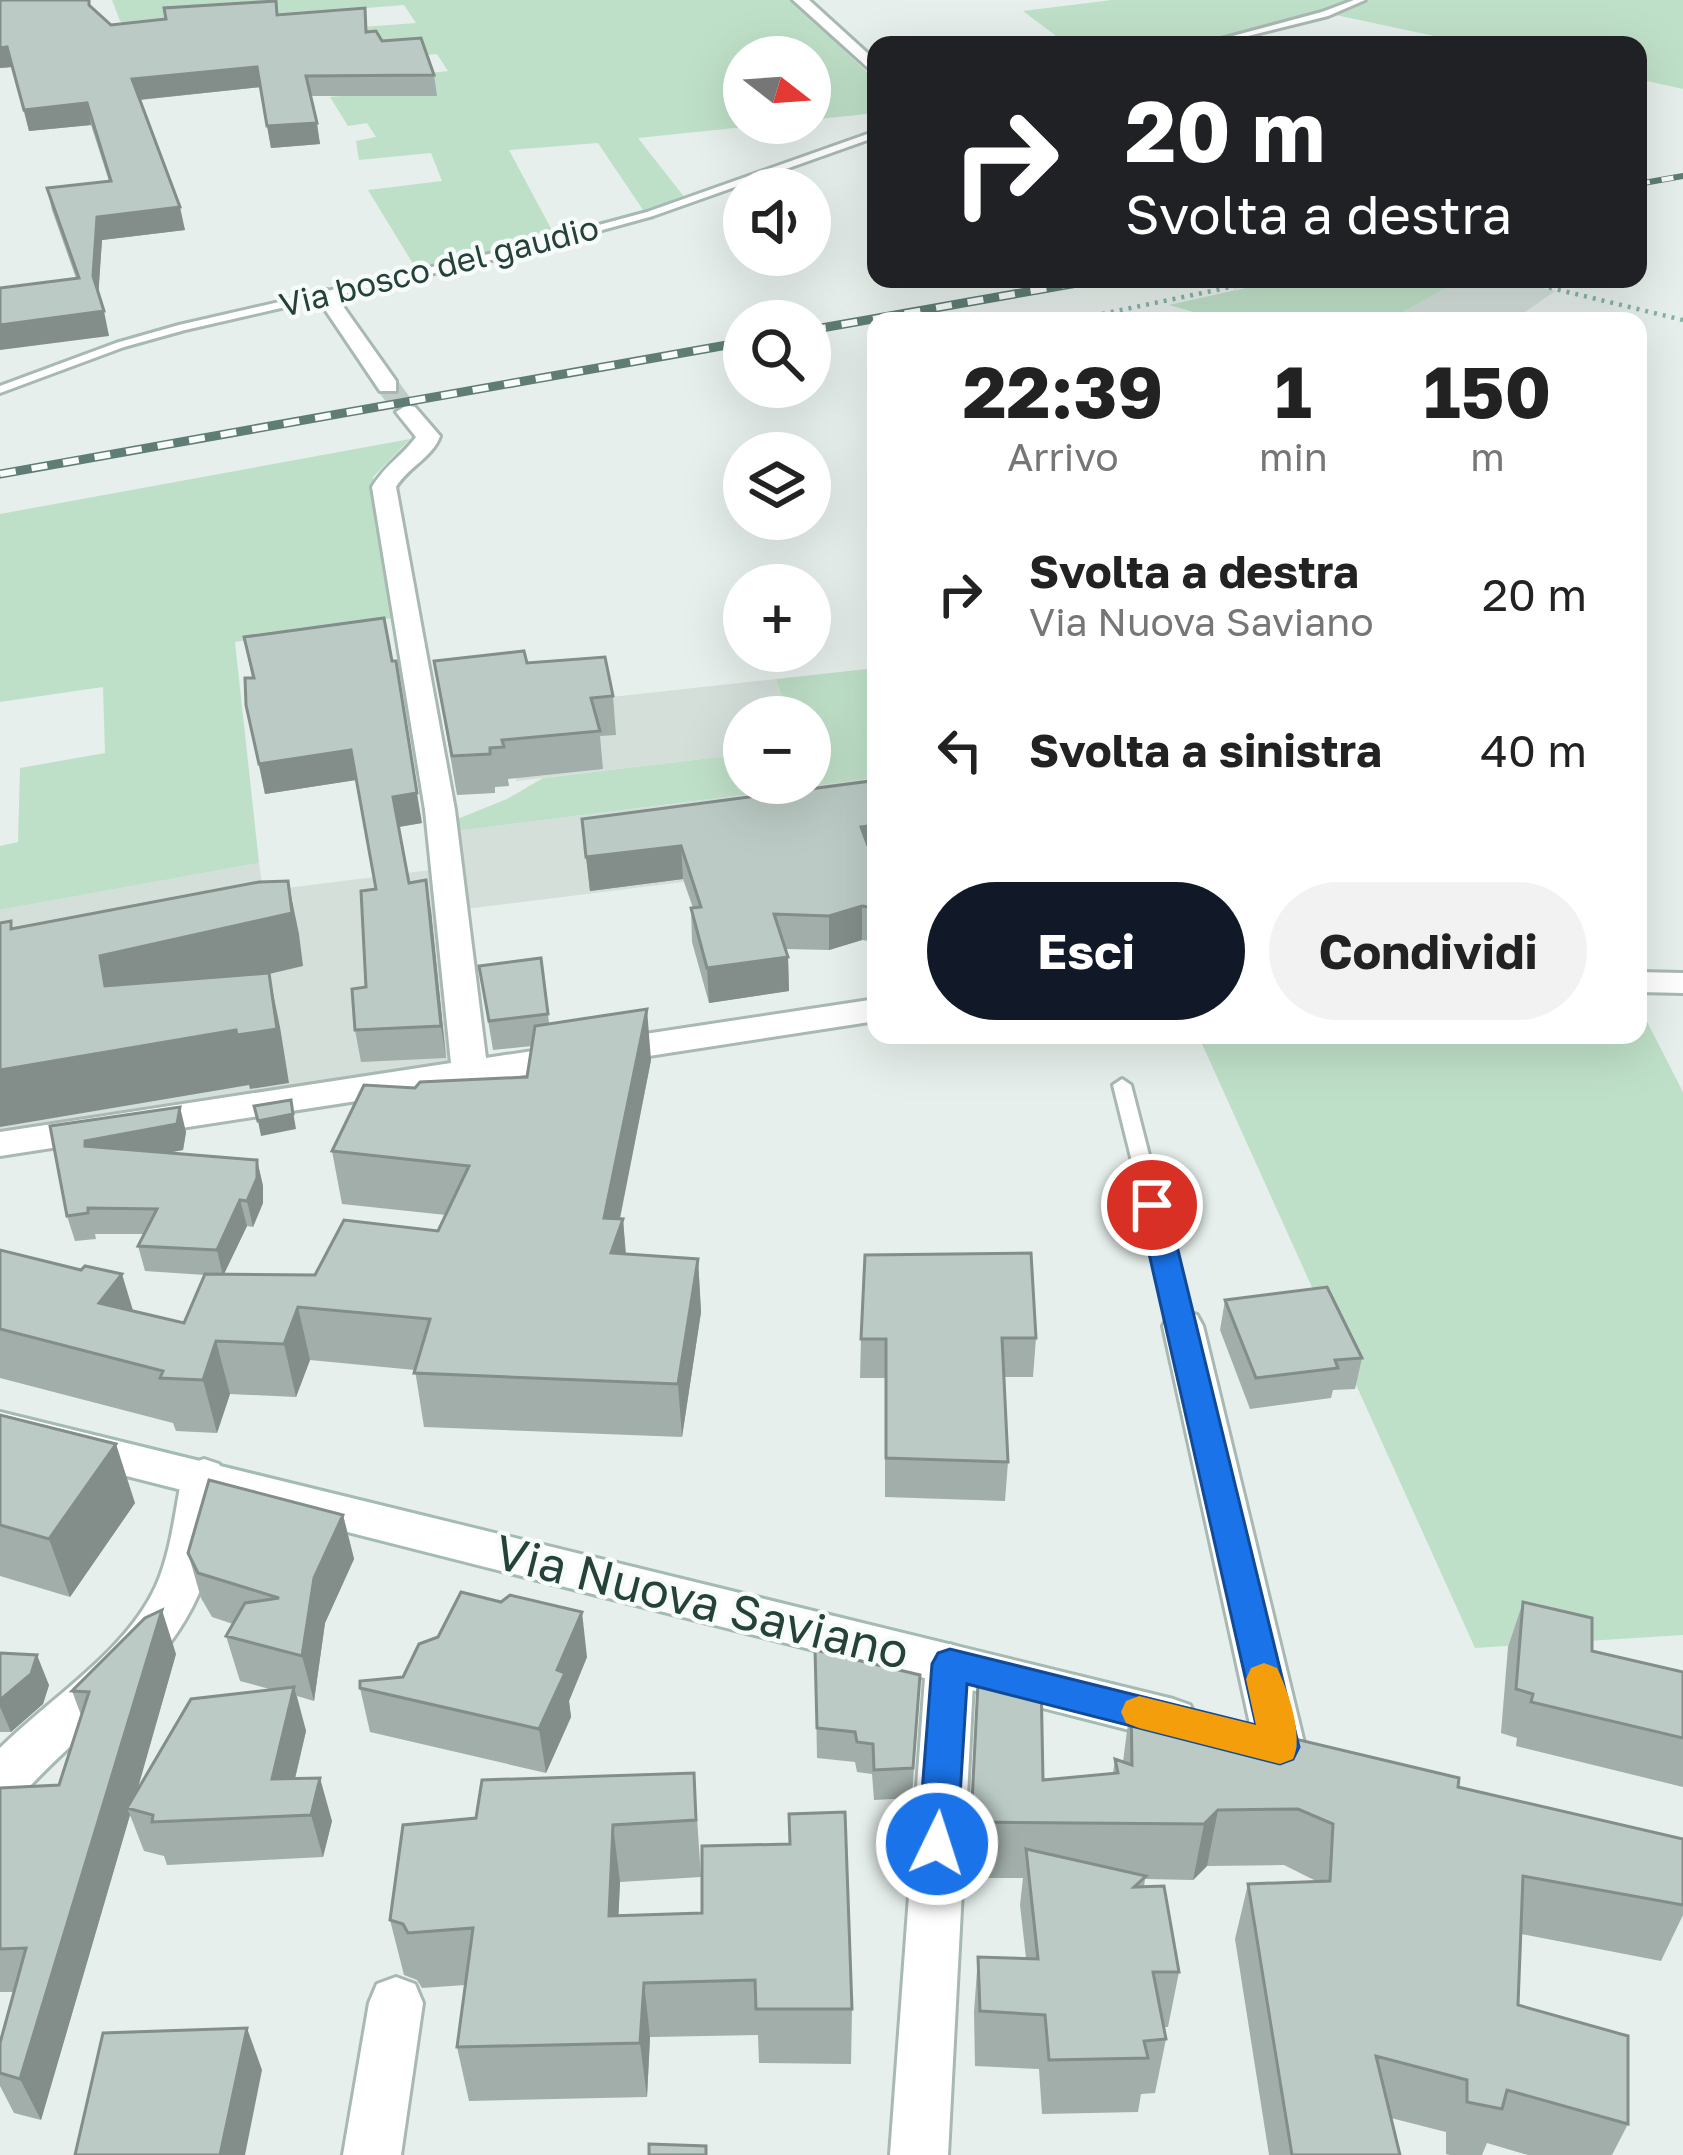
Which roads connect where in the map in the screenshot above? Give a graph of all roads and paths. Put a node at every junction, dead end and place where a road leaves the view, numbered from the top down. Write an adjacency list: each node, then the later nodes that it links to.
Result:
1 (800, 0): 4 (street)
2 (1360, 0): 3 (lane)
3 (1238, 36)
4 (867, 62)
5 (867, 137): 8 (lane, Via bosco del gaudio)
6 (1226, 288): 9 (path)
7 (1551, 288): 10 (path)
8 (326, 296): 11 (street); 12 (lane, Via bosco del gaudio)
9 (1112, 312)
10 (1683, 320)
11 (388, 386)
12 (0, 391)
13 (407, 412): 17 (street)
14 (1647, 982): 15 (street)
15 (1683, 983)
16 (867, 1011): 17 (street)
17 (470, 1072): 19 (street)
18 (1122, 1085): 20 (lane)
19 (0, 1144)
20 (1183, 1325): 23 (street, Via Nuova Saviano)
21 (0, 1428): 22 (street, Via Nuova Saviano)
22 (204, 1476): 23 (street, Via Nuova Saviano); 24 (street)
23 (950, 1664): 27 (street)
24 (0, 1783)
25 (396, 2003): 26 (street)
26 (372, 2155)
27 (919, 2155)

